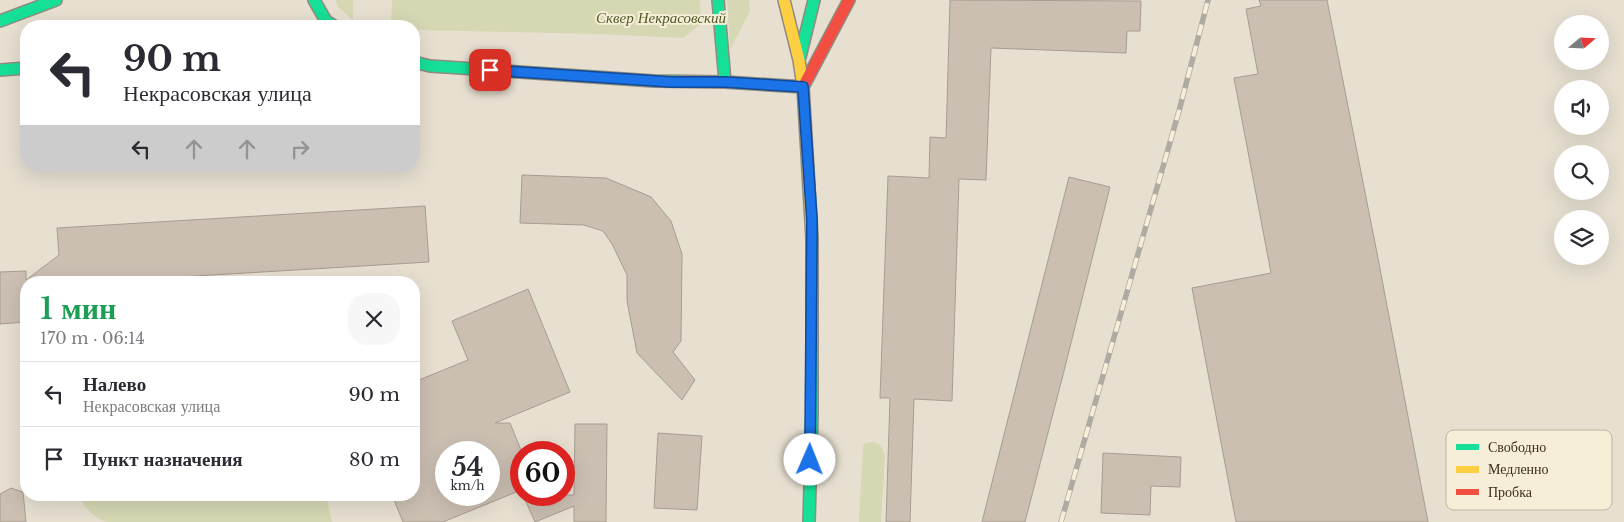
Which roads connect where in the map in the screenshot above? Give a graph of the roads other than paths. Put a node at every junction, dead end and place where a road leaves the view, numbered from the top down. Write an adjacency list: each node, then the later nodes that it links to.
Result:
1 (56, 0): 8 (main road)
2 (314, 0): 7 (main road)
3 (718, 0): 13 (main road)
4 (784, 0): 9 (main road)
5 (814, 0): 9 (main road)
6 (849, 0): 14 (main road)
7 (325, 20)
8 (0, 21)
9 (800, 60): 14 (main road)
10 (420, 64): 13 (main road)
11 (20, 68): 12 (main road)
12 (0, 70)
13 (725, 82): 14 (main road)
14 (803, 87): 15 (main road)
15 (809, 522)

